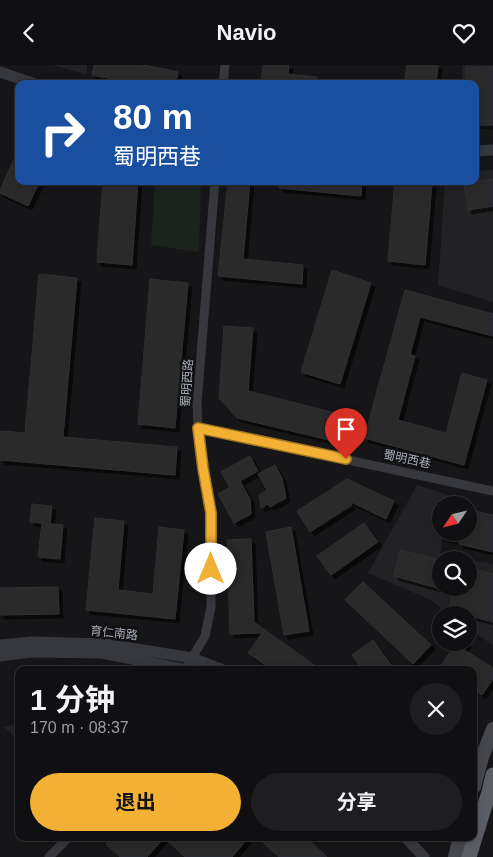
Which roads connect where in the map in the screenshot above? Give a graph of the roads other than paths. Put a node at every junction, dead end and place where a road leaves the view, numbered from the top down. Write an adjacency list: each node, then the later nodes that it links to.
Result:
1 (225, 65): 4 (street)
2 (0, 72): 3 (street)
3 (23, 80)
4 (223, 80)
5 (479, 151): 6 (street)
6 (493, 151)
7 (215, 185): 8 (street, 蜀明西路)
8 (198, 428): 9 (street, 蜀明西巷); 12 (street, 蜀明西路)
9 (493, 491)
10 (0, 645): 12 (street, 育仁南路)
11 (0, 656): 13 (street)
12 (192, 658): 14 (street, 蜀明西路); 15 (street, 育仁南路)
13 (166, 666)
14 (188, 666)
15 (213, 666)
16 (493, 729): 18 (main road)
17 (493, 775): 19 (highway)
18 (477, 776)
19 (477, 831)
20 (65, 841): 24 (street)
21 (409, 841): 25 (street)
22 (459, 841): 26 (main road)
23 (474, 841): 27 (highway)
24 (49, 857)
25 (424, 857)
26 (455, 857)
27 (469, 857)

